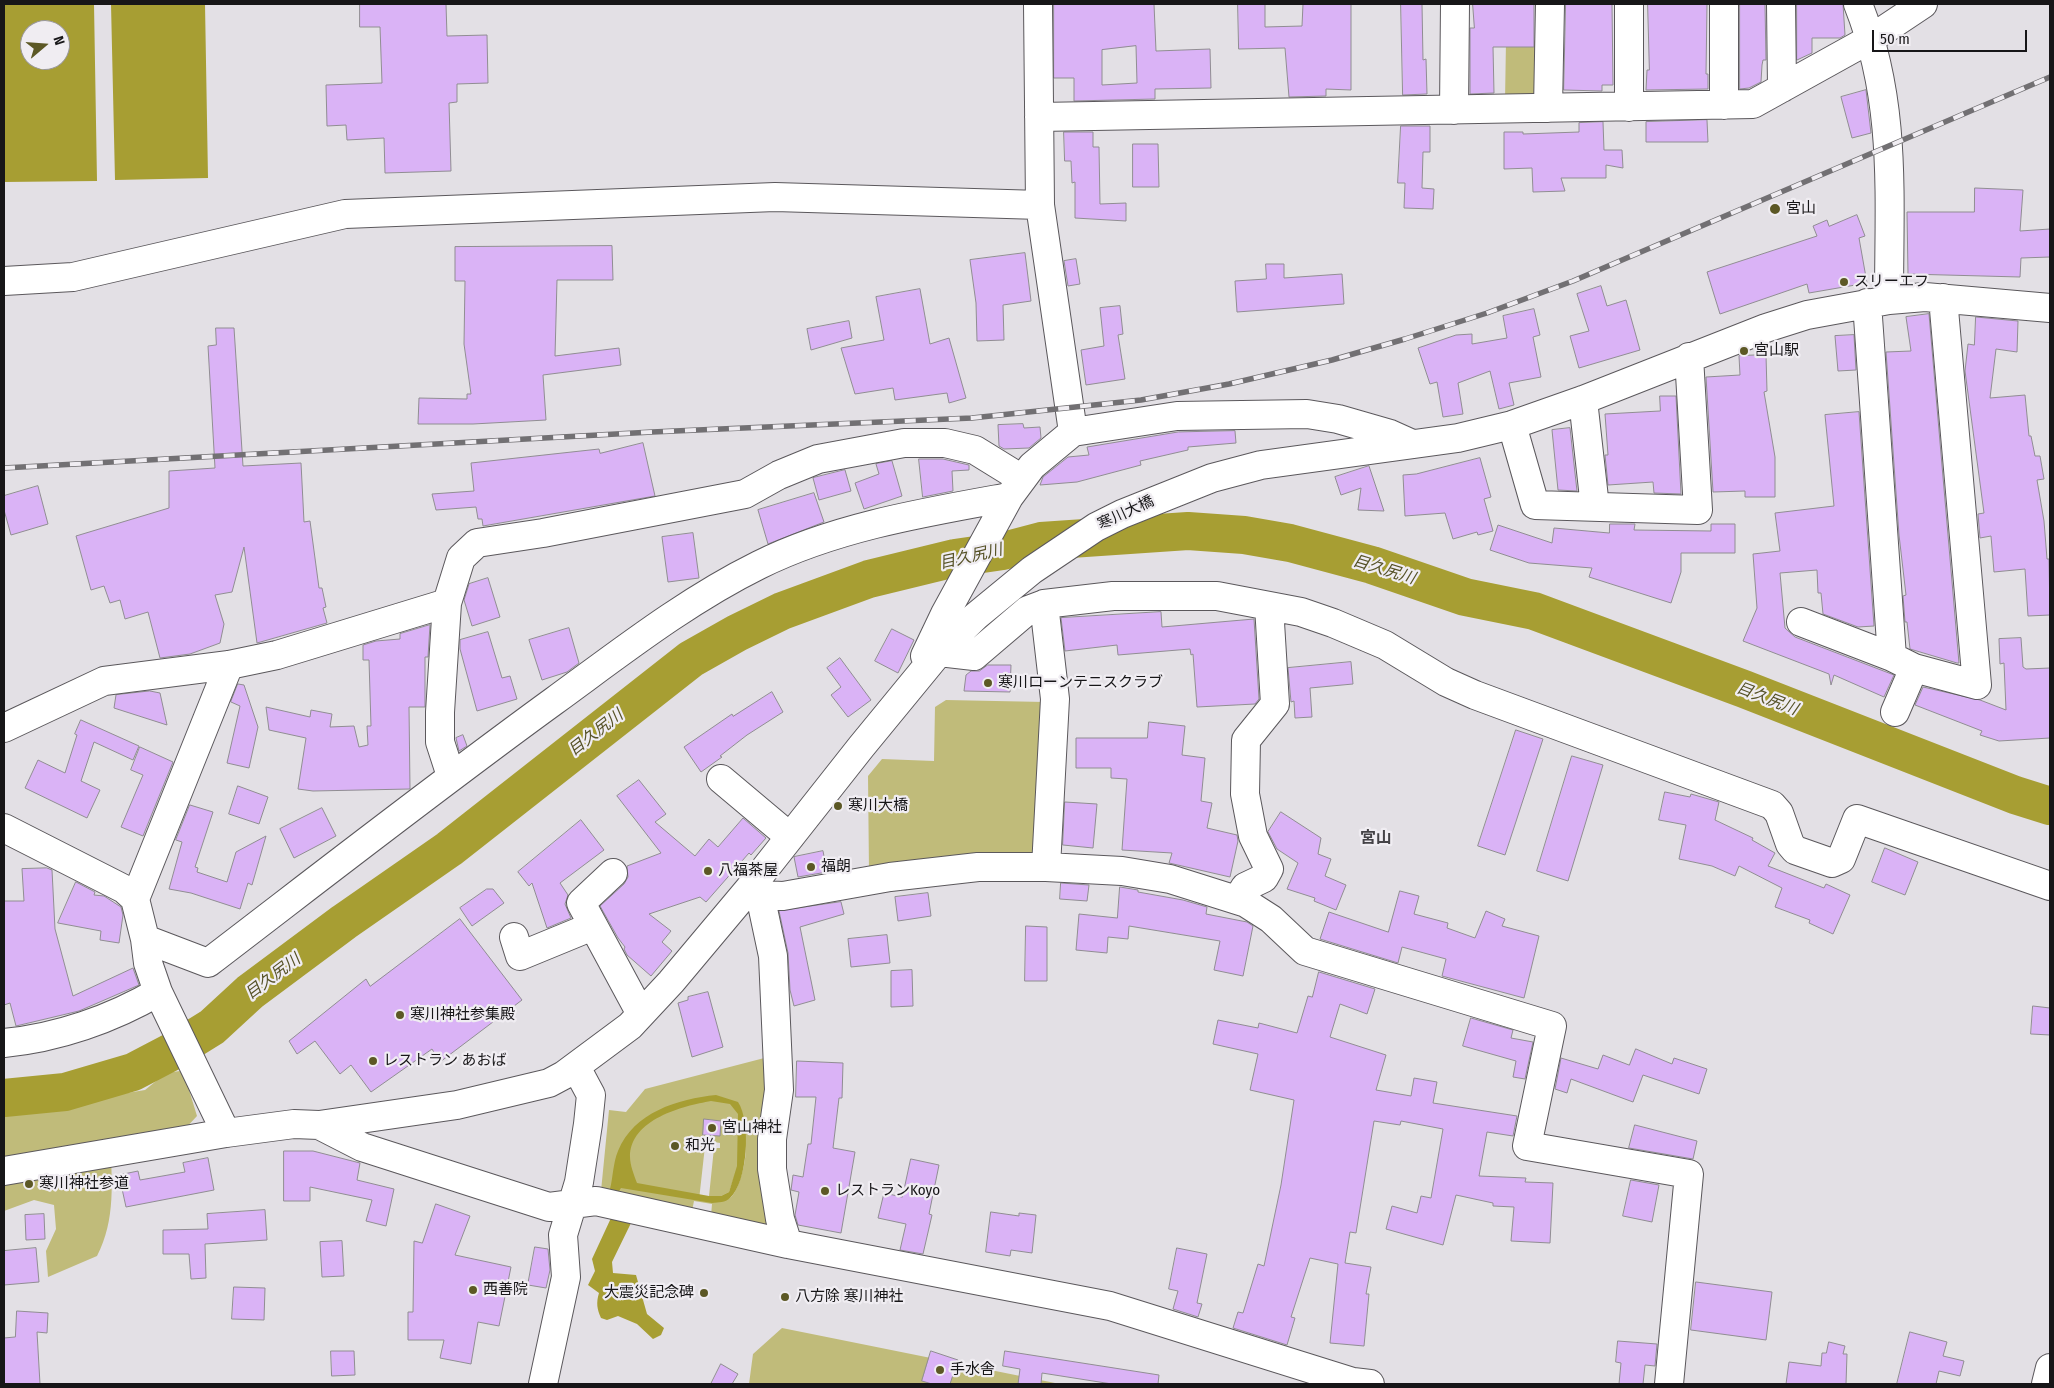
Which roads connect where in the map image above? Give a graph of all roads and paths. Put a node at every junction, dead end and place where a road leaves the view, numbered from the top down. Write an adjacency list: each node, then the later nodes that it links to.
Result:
1 (1038, 4): 15 (street)
2 (1455, 4): 14 (street)
3 (1550, 4): 13 (street)
4 (1629, 4): 12 (street)
5 (1724, 4): 11 (street)
6 (1781, 4): 10 (street)
7 (1858, 4): 9 (street)
8 (1923, 4): 9 (street)
9 (1872, 38): 10 (street); 19 (street)
10 (1782, 88): 11 (street)
11 (1724, 105): 12 (street)
12 (1629, 106): 13 (street)
13 (1548, 108): 14 (street)
14 (1454, 110): 15 (street)
15 (1039, 117): 16 (street)
16 (1040, 205): 17 (street); 24 (street)
17 (4, 281)
18 (1943, 298): 19 (street, 寒川大橋); 20 (street, 寒川大橋); 33 (street)
19 (1878, 301): 21 (street, 寒川大橋); 33 (street)
20 (2050, 308)
21 (1689, 357): 22 (street, 寒川大橋); 27 (street)
22 (1583, 400): 23 (street, 寒川大橋); 27 (street)
23 (1512, 425): 25 (street, 寒川大橋); 27 (street)
24 (1073, 432): 25 (street); 26 (street)
25 (1412, 444): 32 (street, 寒川大橋)
26 (1011, 493): 28 (street); 35 (street); 38 (street)
27 (1595, 507)
28 (447, 603): 34 (street); 38 (street)
29 (1044, 604): 30 (street); 32 (street); 42 (street)
30 (1269, 606): 44 (street); 47 (street)
31 (1802, 622): 33 (street)
32 (939, 652): 35 (street, 寒川大橋)
33 (1903, 662): 36 (street)
34 (229, 665): 37 (street); 46 (street)
35 (911, 685): 41 (street)
36 (1895, 712)
37 (4, 728)
38 (451, 776): 50 (street)
39 (721, 778): 41 (street)
40 (4, 828): 46 (street)
41 (790, 837): 45 (street)
42 (1046, 866): 45 (street); 47 (street)
43 (613, 873): 48 (street)
44 (2050, 886)
45 (755, 892): 52 (street); 59 (street)
46 (135, 899): 50 (street)
47 (1237, 900): 63 (street)
48 (593, 926): 49 (street); 52 (street)
49 (514, 937)
50 (145, 939): 51 (street)
51 (158, 992): 53 (street); 56 (street)
52 (641, 1014): 54 (street)
53 (4, 1044)
54 (576, 1068): 55 (street); 58 (street)
55 (319, 1125): 56 (street); 58 (street)
56 (226, 1133): 57 (street)
57 (4, 1170)
58 (573, 1204): 59 (street); 61 (street)
59 (788, 1244): 62 (street)
60 (2050, 1368): 64 (street)
61 (543, 1384)
62 (1370, 1384)
63 (1669, 1384)
64 (2046, 1384)

